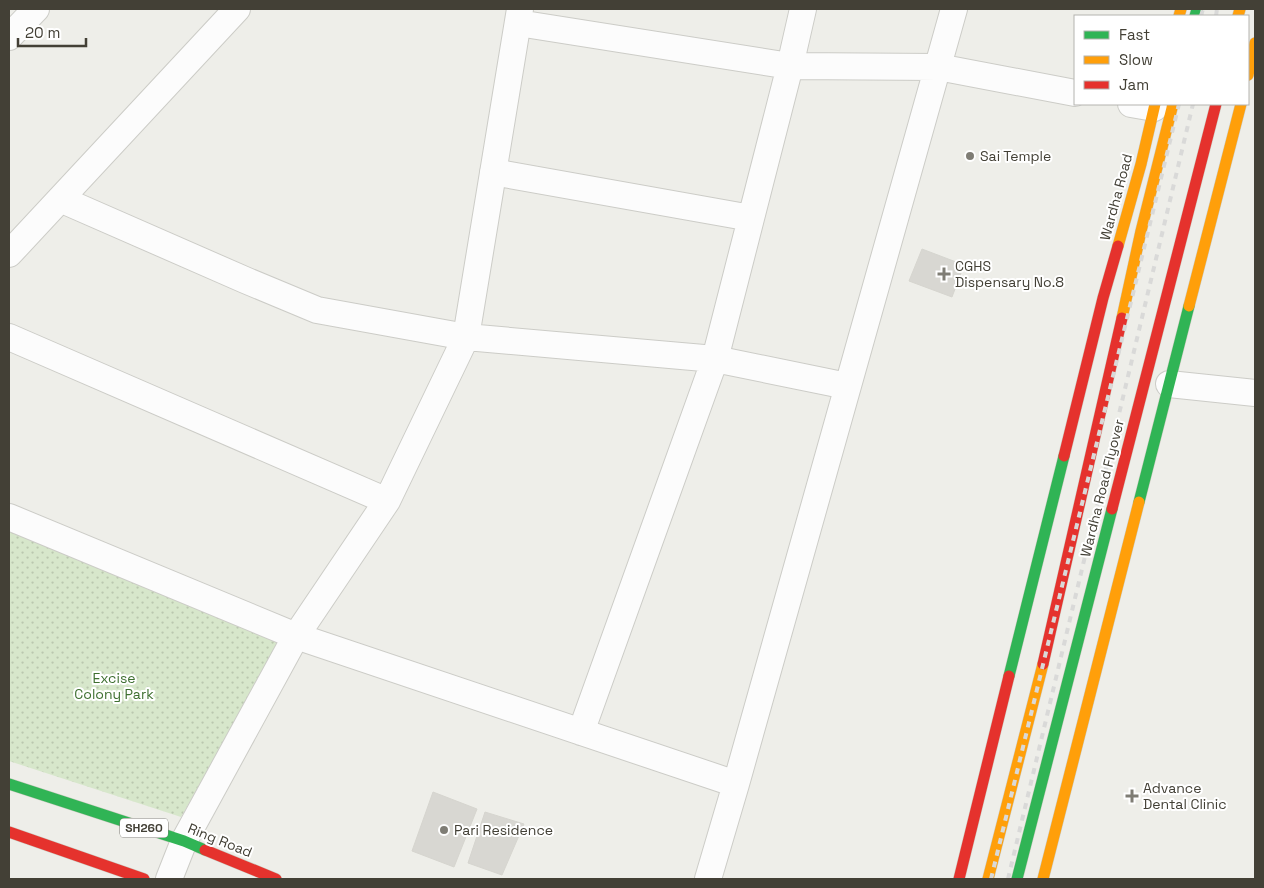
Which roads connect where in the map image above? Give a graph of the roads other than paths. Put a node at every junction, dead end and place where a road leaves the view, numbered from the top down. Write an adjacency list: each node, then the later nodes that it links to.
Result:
1 (36, 9): 6 (street)
2 (237, 9): 16 (street)
3 (802, 9): 8 (street)
4 (954, 9): 9 (street)
5 (519, 16): 8 (street); 15 (street)
6 (9, 37)
7 (1255, 43): 10 (main road)
8 (790, 66): 9 (street); 17 (street)
9 (938, 67): 11 (street); 23 (street)
10 (1249, 70)
11 (1074, 93)
12 (1153, 105): 37 (main road, Wardha Road); 38 (main road, Wardha Road Flyover)
13 (1216, 105): 39 (main road, Wardha Road Flyover)
14 (1241, 105): 22 (main road)
15 (493, 172): 17 (street); 20 (street)
16 (60, 199): 18 (street); 20 (street)
17 (751, 218): 21 (street)
18 (9, 254)
19 (9, 337): 25 (street)
20 (466, 337): 21 (street); 25 (street)
21 (715, 358): 23 (street); 28 (street)
22 (1169, 384): 24 (street); 40 (main road)
23 (847, 386): 30 (street)
24 (1255, 393)
25 (387, 501): 27 (street)
26 (9, 517): 27 (street)
27 (296, 636): 28 (street); 32 (street)
28 (581, 732): 30 (street)
29 (9, 784): 32 (main road, Ring Road / SH260)
30 (736, 784): 36 (street)
31 (9, 832): 33 (main road)
32 (184, 841): 34 (street); 35 (main road, Ring Road / SH260)
33 (144, 879)
34 (169, 879)
35 (276, 879)
36 (708, 879)
37 (959, 879)
38 (988, 879)
39 (1017, 879)
40 (1043, 879)

